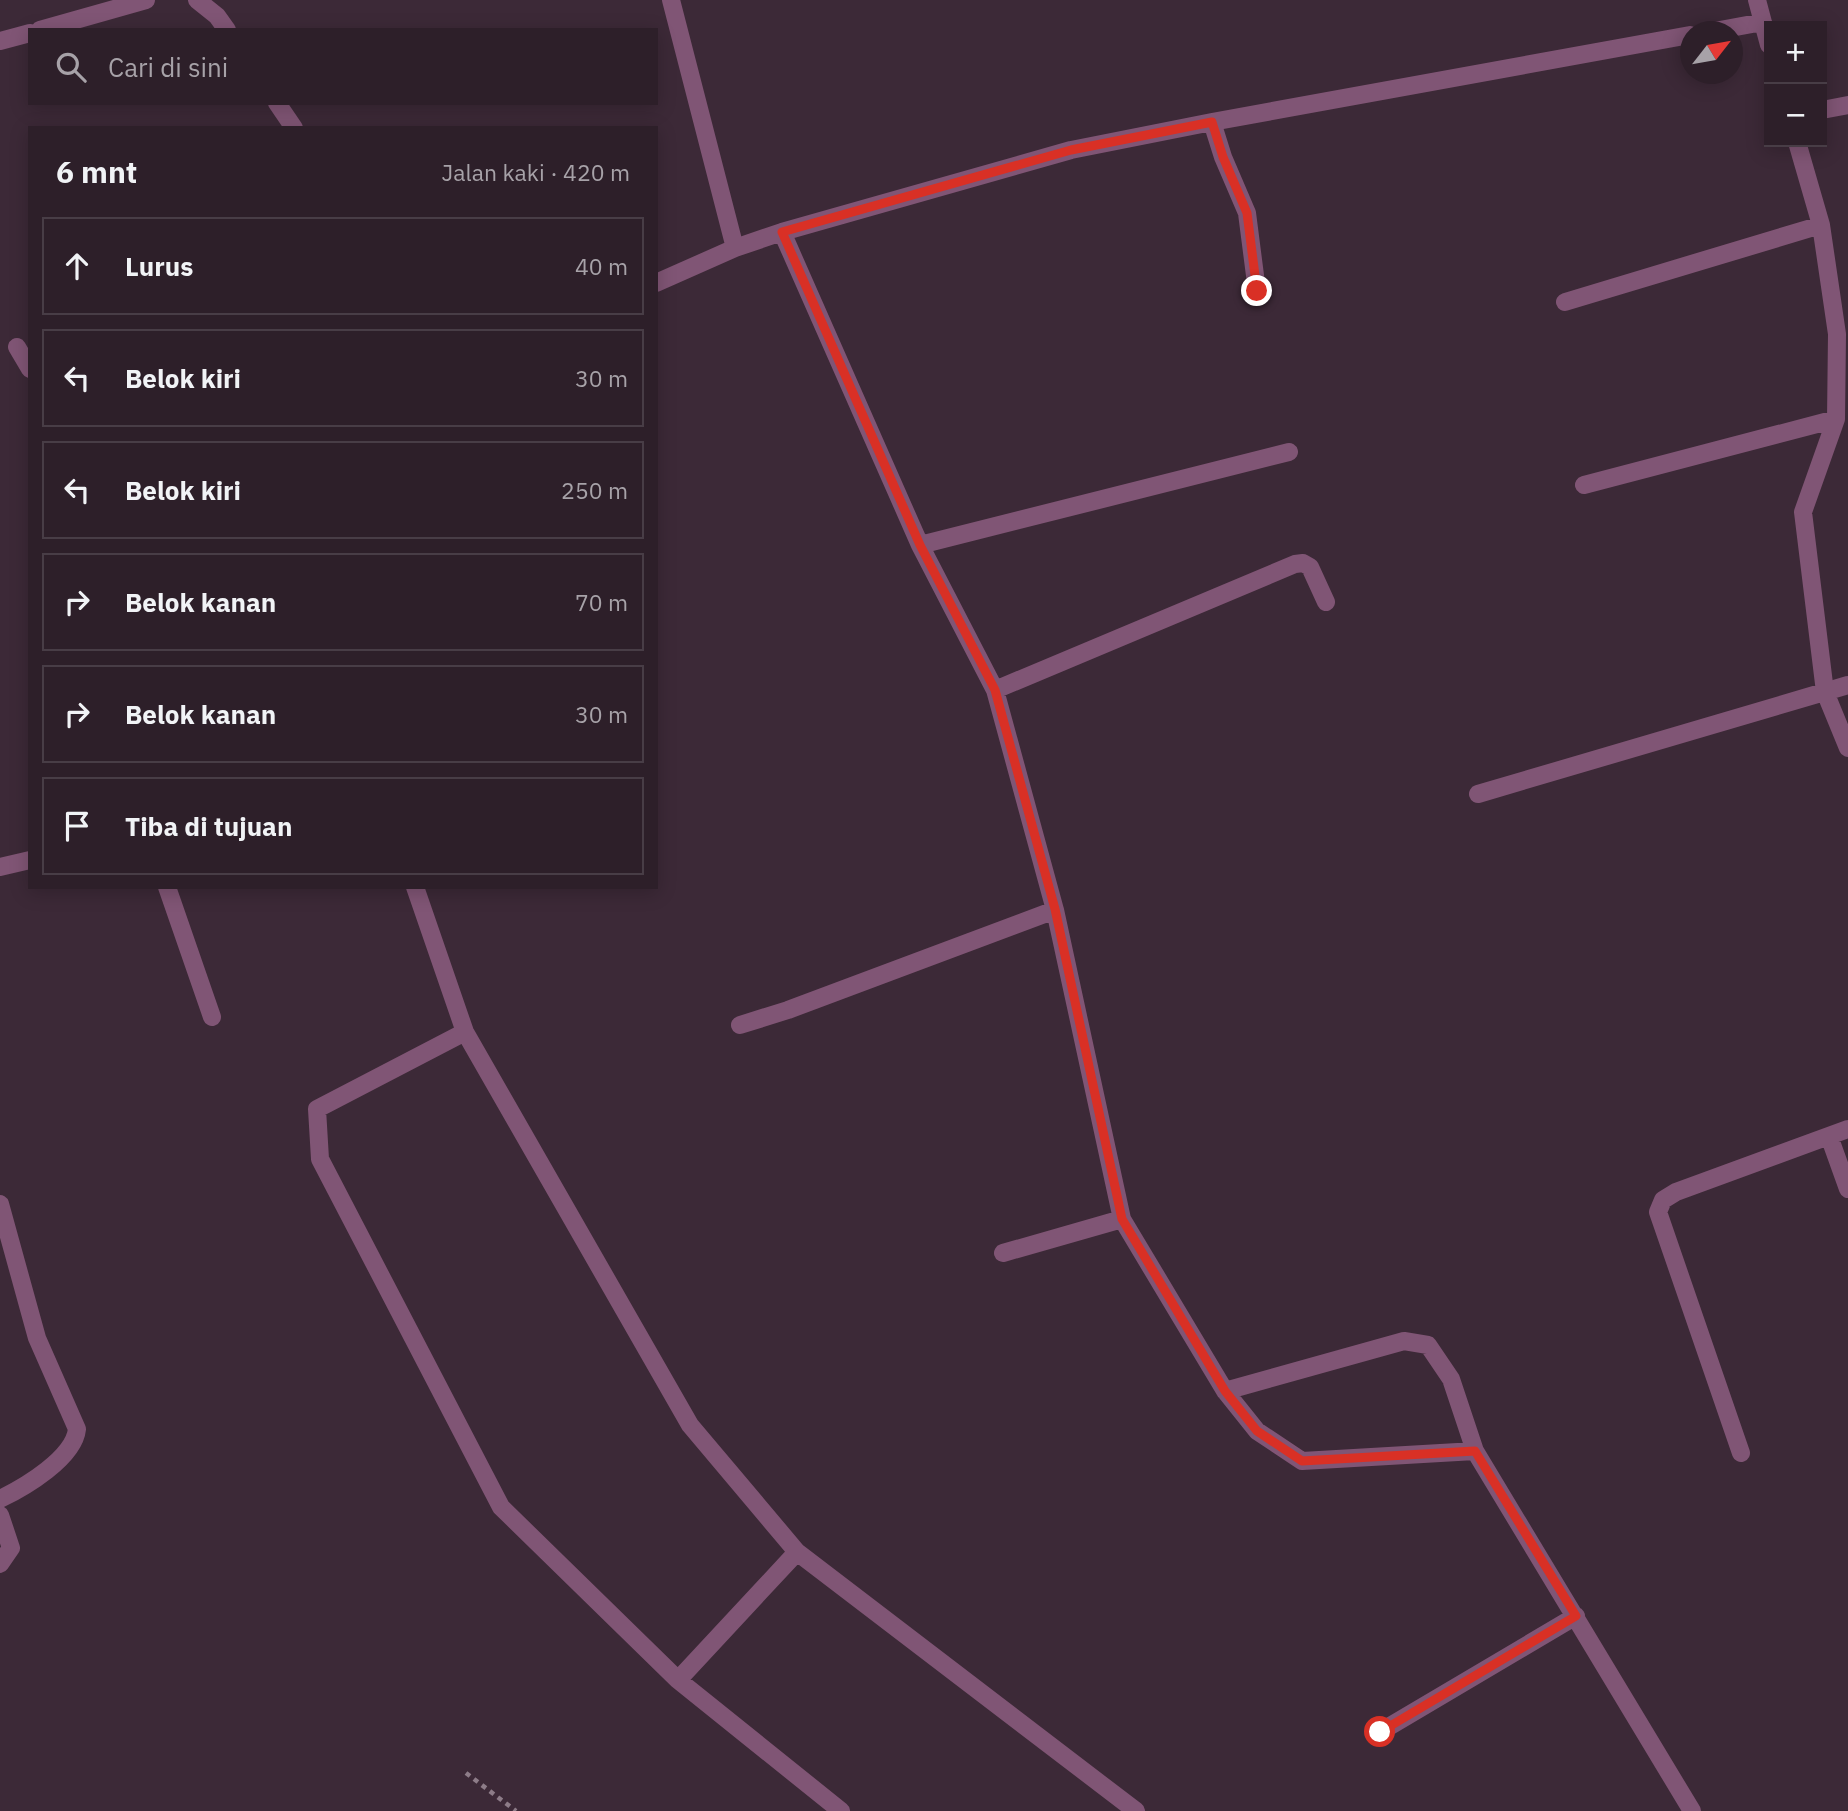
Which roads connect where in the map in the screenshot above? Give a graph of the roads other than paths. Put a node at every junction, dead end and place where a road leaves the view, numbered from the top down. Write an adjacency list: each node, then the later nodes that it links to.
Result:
1 (141, 0): 8 (street)
2 (197, 0): 9 (street)
3 (671, 0): 21 (street)
4 (1756, 0): 5 (street)
5 (1763, 22): 6 (street); 7 (street)
6 (1743, 26)
7 (1764, 26)
8 (47, 28)
9 (226, 28)
10 (28, 34): 12 (street)
11 (1680, 37): 16 (street)
12 (0, 41)
13 (278, 105): 17 (street)
14 (1848, 105): 15 (street)
15 (1827, 109)
16 (1212, 122): 20 (street); 23 (street)
17 (293, 126)
18 (1798, 147): 19 (street)
19 (1821, 225): 24 (street); 25 (street)
20 (782, 232): 21 (street); 31 (street)
21 (734, 248): 22 (street)
22 (658, 283)
23 (1257, 291)
24 (1565, 302)
25 (1843, 333): 28 (street)
26 (16, 347): 27 (street)
27 (28, 366)
28 (1836, 419): 30 (street); 35 (street)
29 (1289, 452): 31 (street)
30 (1584, 485)
31 (920, 545): 34 (street)
32 (1326, 602): 34 (street)
33 (1848, 685): 35 (street)
34 (995, 690): 42 (street)
35 (1825, 692): 36 (street); 37 (street)
36 (1848, 748)
37 (1478, 794)
38 (28, 860): 39 (street)
39 (0, 867)
40 (168, 889): 43 (street)
41 (416, 889): 45 (street)
42 (1055, 909): 44 (street); 50 (street)
43 (212, 1017)
44 (740, 1025)
45 (465, 1032): 57 (street); 60 (street)
46 (1848, 1129): 47 (street)
47 (1829, 1136): 48 (street); 54 (street)
48 (1848, 1189)
49 (0, 1204): 55 (street)
50 (1122, 1219): 51 (street); 52 (street)
51 (1003, 1253)
52 (1225, 1391): 53 (street); 53 (street)
53 (1475, 1451): 59 (street)
54 (1741, 1453)
55 (0, 1499)
56 (0, 1515): 58 (street)
57 (797, 1552): 60 (street); 63 (street)
58 (0, 1564)
59 (1576, 1616): 61 (street); 64 (street)
60 (678, 1680): 62 (street)
61 (1380, 1732)
62 (841, 1811)
63 (1136, 1811)
64 (1692, 1811)

